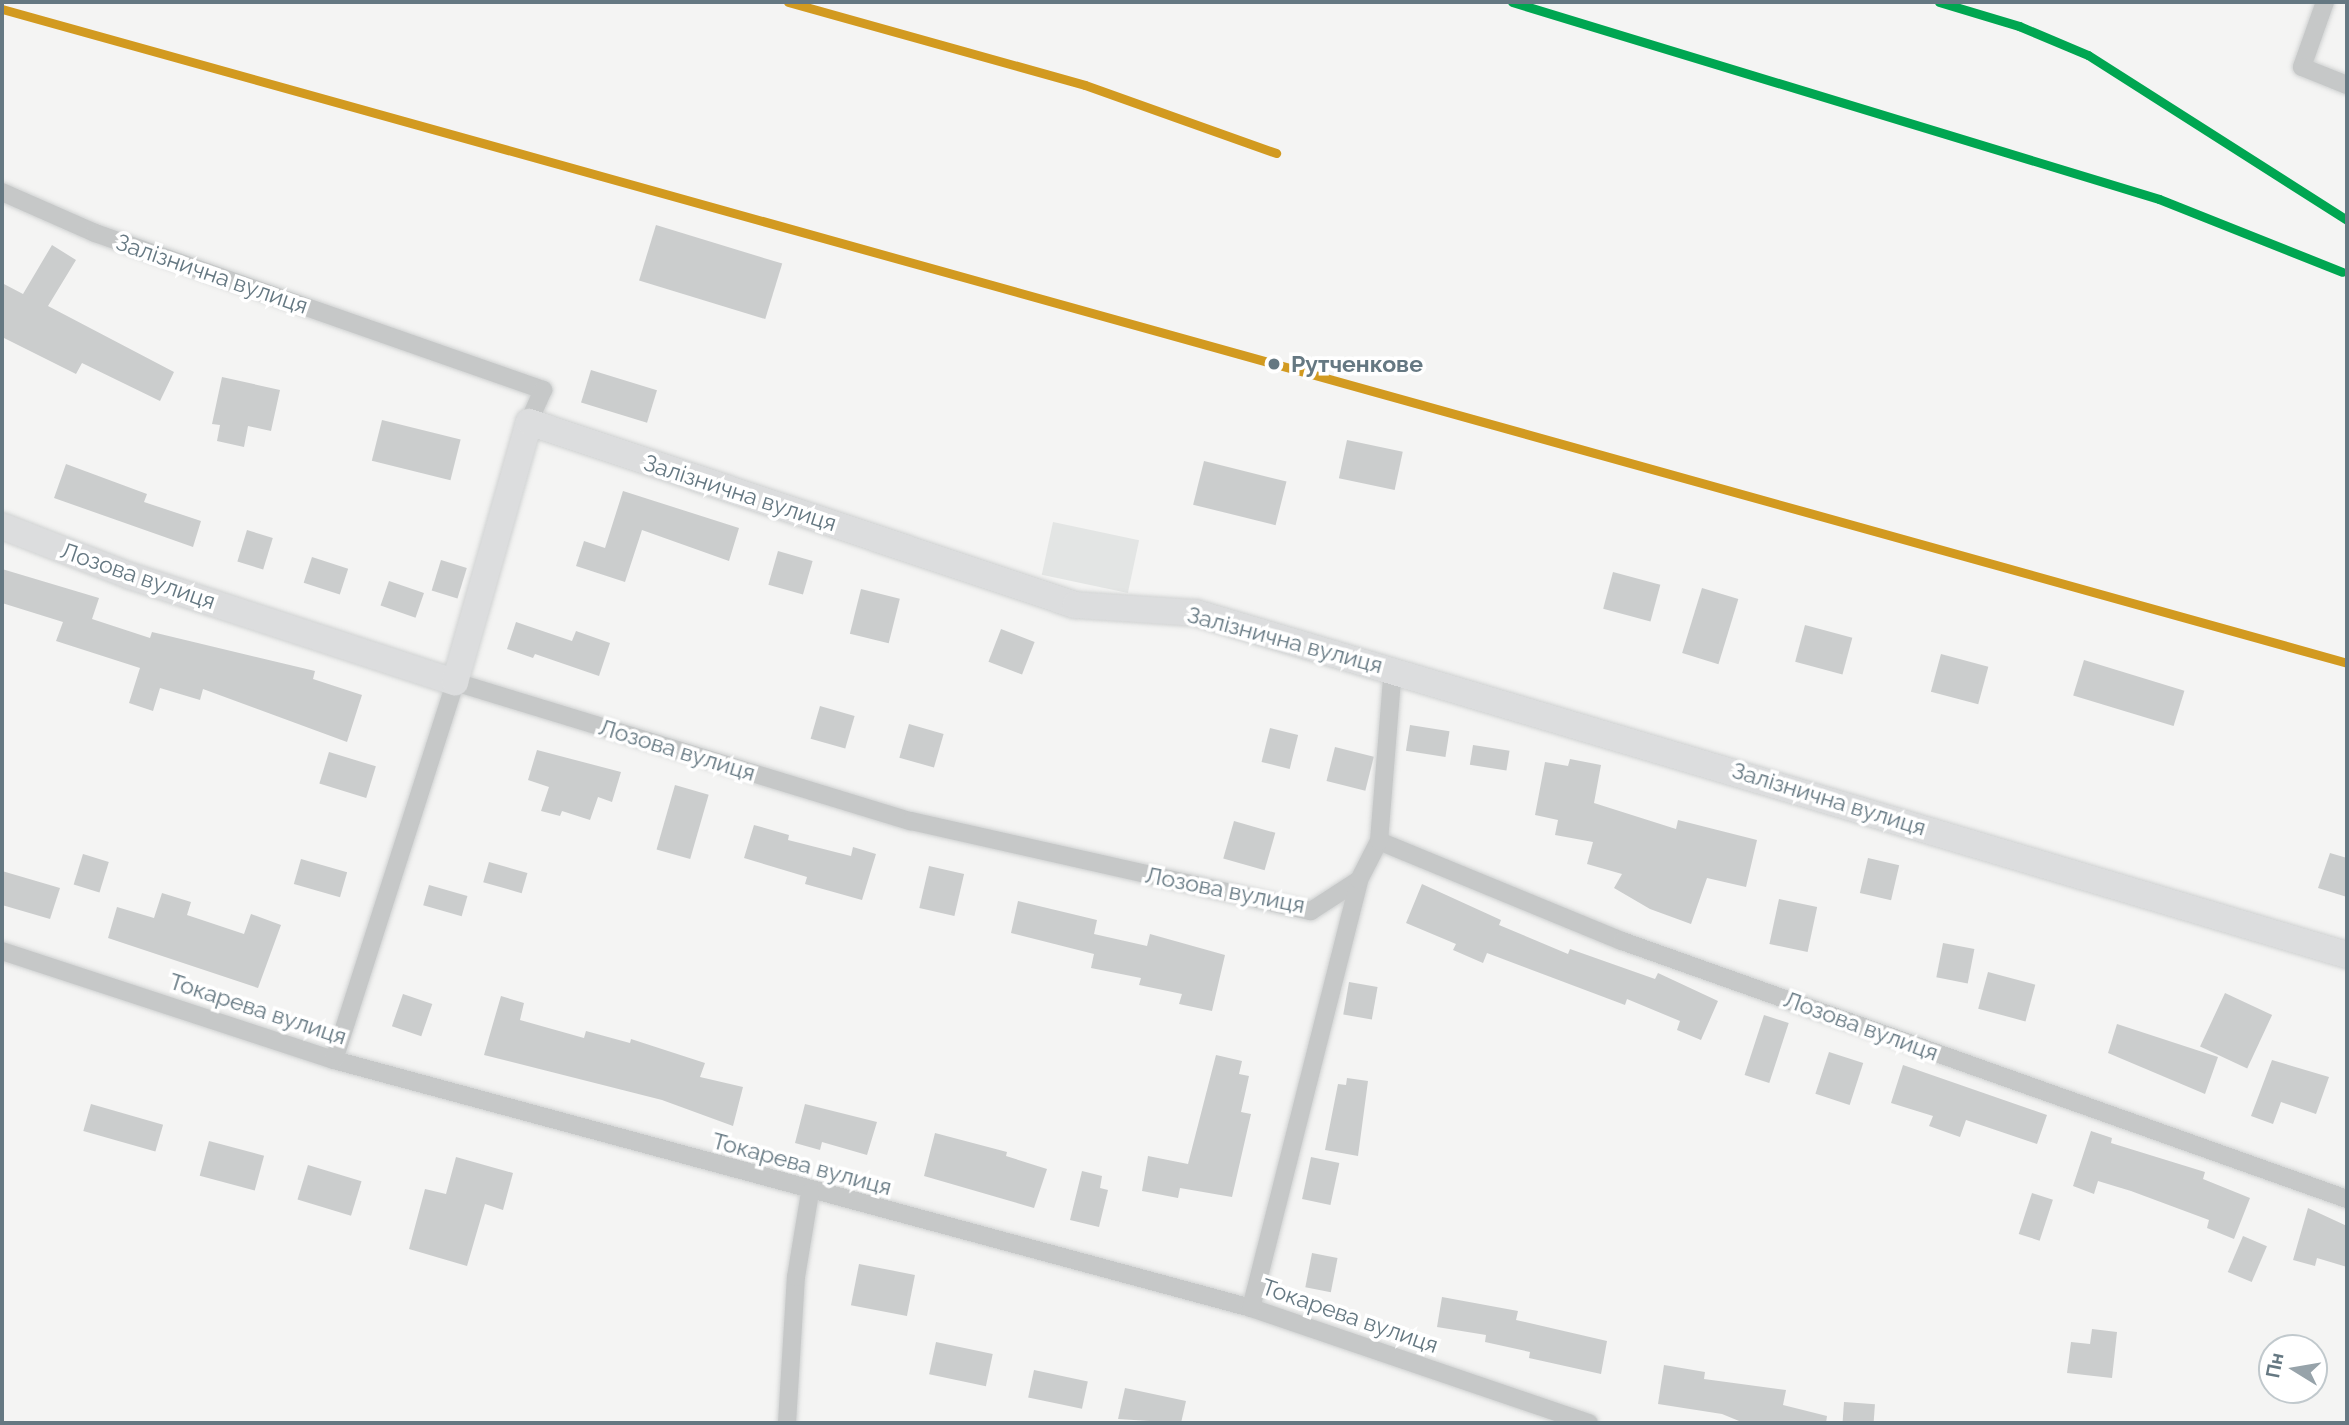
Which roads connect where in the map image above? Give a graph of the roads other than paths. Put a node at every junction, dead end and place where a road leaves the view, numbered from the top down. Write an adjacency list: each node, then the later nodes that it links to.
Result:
1 (2325, 2): 2 (street)
2 (2347, 85)
3 (2, 192): 4 (street, Залізнична вулиця)
4 (529, 422): 6 (main road, Залізнична вулиця); 7 (main road)
5 (2, 526): 7 (main road, Лозова вулиця)
6 (1392, 668): 8 (street); 11 (main road, Залізнична вулиця)
7 (454, 681): 9 (street, Лозова вулиця); 12 (street)
8 (1379, 841): 9 (street); 14 (street, Лозова вулиця)
9 (1359, 880): 15 (street)
10 (2, 951): 12 (street, Токарева вулиця)
11 (2347, 955)
12 (334, 1060): 13 (street, Токарева вулиця)
13 (810, 1192): 15 (street, Токарева вулиця); 16 (street)
14 (2347, 1199)
15 (1251, 1308): 17 (street, Токарева вулиця)
16 (787, 1423)
17 (1589, 1423)

